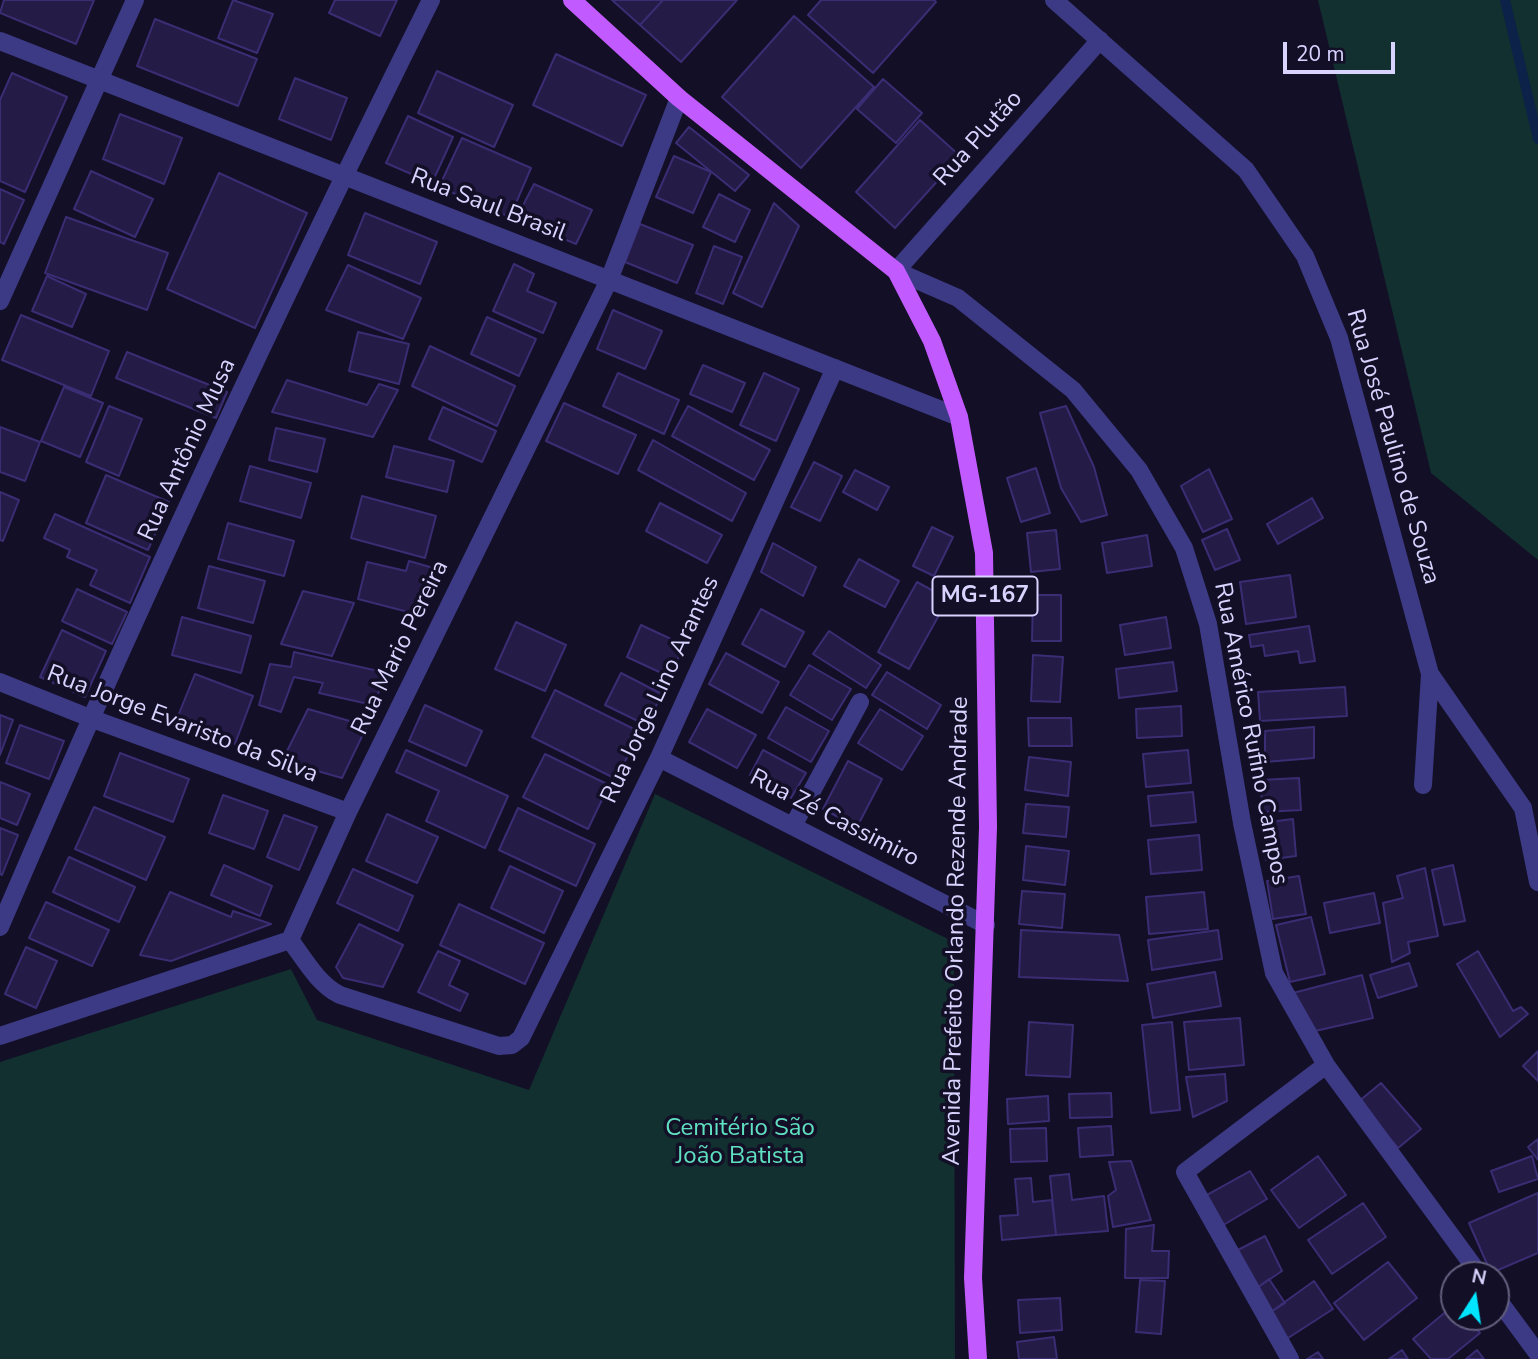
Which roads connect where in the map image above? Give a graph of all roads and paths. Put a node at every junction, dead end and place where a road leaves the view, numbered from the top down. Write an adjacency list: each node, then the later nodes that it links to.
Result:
1 (135, 0): 7 (street)
2 (431, 0): 9 (street, Rua Antônio Musa)
3 (572, 0): 8 (main road, Avenida Prefeito Orlando Rezende Andrade / MG-167)
4 (1054, 0): 5 (street, Rua José Paulino de Souza)
5 (1100, 40): 10 (street, Rua Plutão); 15 (street, Rua José Paulino de Souza)
6 (0, 41): 7 (street, Rua Saul Brasil)
7 (99, 80): 9 (street, Rua Saul Brasil); 12 (street)
8 (679, 98): 10 (main road, Avenida Prefeito Orlando Rezende Andrade / MG-167); 11 (street, Rua Mario Pereira)
9 (344, 176): 11 (street, Rua Saul Brasil); 18 (street, Rua Antônio Musa)
10 (896, 271): 14 (main road, Avenida Prefeito Orlando Rezende Andrade / MG-167); 28 (street, Rua Américo Rufino Campos)
11 (609, 280): 13 (street, Rua Saul Brasil); 21 (street, Rua Mario Pereira)
12 (0, 301)
13 (835, 368): 14 (street, Rua Saul Brasil); 19 (street, Rua Jorge Lino Arantes)
14 (959, 416): 24 (main road, Avenida Prefeito Orlando Rezende Andrade / MG-167)
15 (1430, 674): 20 (street, Rua José Paulino de Souza); 23 (street)
16 (0, 682): 18 (street, Rua Jorge Evaristo da Silva)
17 (860, 702): 22 (street)
18 (90, 718): 21 (street, Rua Jorge Evaristo da Silva); 25 (street, Rua Antônio Musa)
19 (659, 758): 22 (street, Rua Zé Cassimiro); 26 (street, Rua Jorge Lino Arantes)
20 (1423, 785)
21 (348, 813): 26 (street, Rua Mario Pereira)
22 (793, 826): 24 (street, Rua Zé Cassimiro)
23 (1538, 883)
24 (986, 925): 32 (main road, Avenida Prefeito Orlando Rezende Andrade / MG-167)
25 (0, 927)
26 (290, 940): 27 (street)
27 (0, 1036)
28 (1326, 1065): 29 (street, Rua Américo Rufino Campos); 33 (street)
29 (1470, 1261)
30 (1510, 1316): 31 (street)
31 (1538, 1354)
32 (978, 1359)
33 (1290, 1359)

